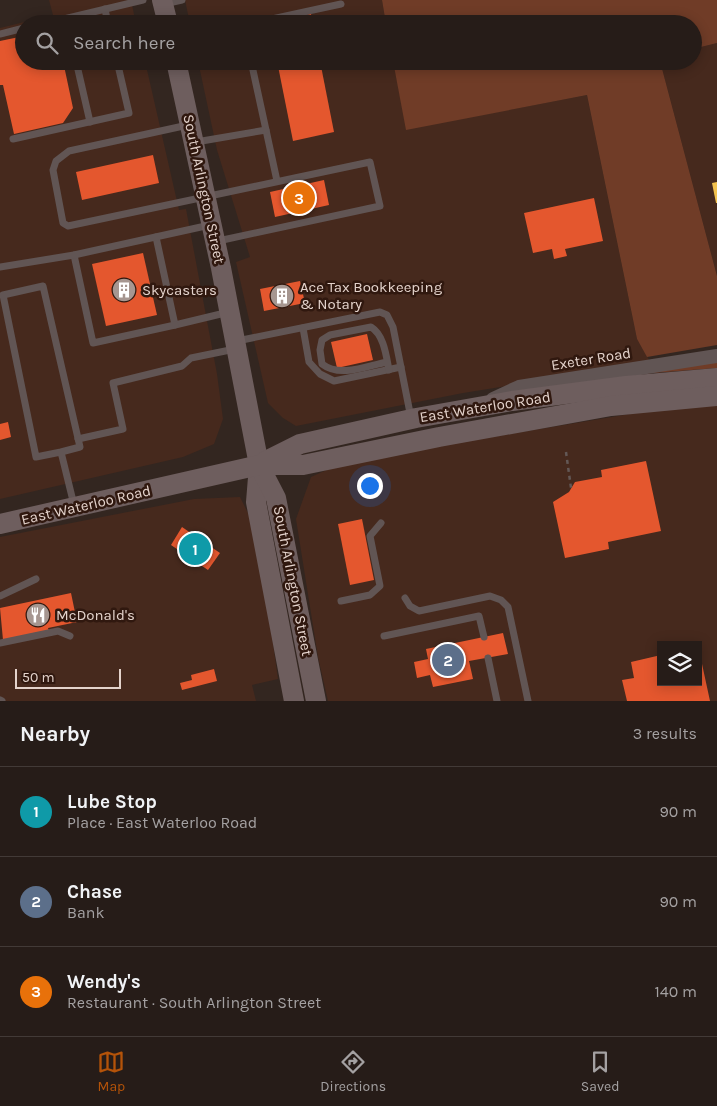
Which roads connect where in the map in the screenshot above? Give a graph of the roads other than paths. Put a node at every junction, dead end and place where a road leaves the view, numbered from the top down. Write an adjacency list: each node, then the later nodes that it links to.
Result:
1 (143, 0): 3 (lane)
2 (341, 4): 6 (lane)
3 (105, 9): 4 (lane); 5 (lane)
4 (86, 15)
5 (106, 15)
6 (290, 15)
7 (15, 30): 8 (lane)
8 (0, 34)
9 (78, 70): 13 (lane)
10 (119, 70): 13 (lane)
11 (178, 70): 15 (main road, South Arlington Street)
12 (253, 70): 14 (lane)
13 (90, 122): 16 (lane)
14 (266, 130): 15 (lane); 17 (lane)
15 (192, 134): 18 (main road, South Arlington Street); 18 (lane)
16 (14, 139)
17 (277, 181): 18 (lane); 19 (lane)
18 (205, 195): 19 (main road, South Arlington Street)
19 (213, 233): 20 (lane); 23 (main road, South Arlington Street)
20 (156, 237): 21 (lane); 24 (lane)
21 (74, 255): 22 (lane); 24 (lane)
22 (0, 267)
23 (229, 312): 24 (lane); 26 (main road, South Arlington Street)
24 (175, 324)
25 (303, 328): 26 (lane); 28 (lane); 29 (lane)
26 (235, 345): 34 (lane); 36 (main road, South Arlington Street)
27 (717, 356): 32 (street, Exeter Road)
28 (388, 366): 28 (lane); 29 (lane)
29 (401, 367): 33 (lane)
30 (717, 378): 32 (main road, East Waterloo Road)
31 (717, 396): 36 (main road, East Waterloo Road)
32 (475, 407): 33 (main road, East Waterloo Road)
33 (411, 419): 36 (main road, East Waterloo Road)
34 (78, 439): 35 (lane); 35 (lane)
35 (61, 452): 37 (lane)
36 (259, 465): 37 (main road, East Waterloo Road); 49 (main road, South Arlington Street); 50 (main road, South Arlington Street)
37 (75, 507): 39 (main road, East Waterloo Road)
38 (381, 523): 43 (lane)
39 (0, 524)
40 (36, 579): 41 (lane)
41 (0, 596)
42 (405, 598): 52 (lane)
43 (341, 602)
44 (70, 636): 47 (lane)
45 (384, 636): 46 (lane)
46 (484, 637)
47 (0, 643)
48 (488, 658): 51 (lane)
49 (294, 701)
50 (316, 701)
51 (497, 701)
52 (528, 701)

